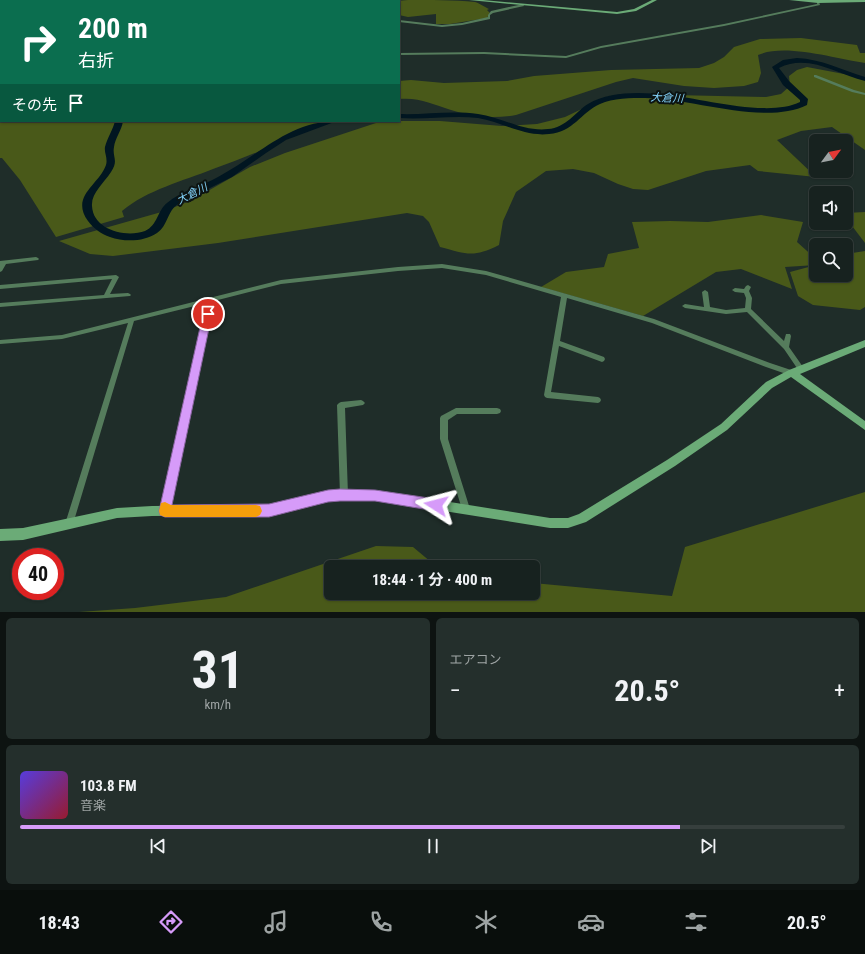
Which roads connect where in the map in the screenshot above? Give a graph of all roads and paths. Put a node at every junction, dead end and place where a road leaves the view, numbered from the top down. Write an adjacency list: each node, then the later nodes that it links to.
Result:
1 (471, 0): 7 (street)
2 (655, 0): 7 (street)
3 (791, 0): 6 (street)
4 (824, 1): 5 (street); 6 (street)
5 (865, 1)
6 (818, 2): 9 (street)
7 (523, 5): 8 (street)
8 (400, 21)
9 (400, 54)
10 (815, 76): 11 (street)
11 (865, 94)
12 (36, 259): 13 (street)
13 (2, 263): 14 (street)
14 (0, 270)
15 (0, 287): 20 (street)
16 (735, 290): 25 (street)
17 (705, 292): 24 (street)
18 (128, 296): 20 (street)
19 (564, 296): 21 (street); 29 (street); 33 (street)
20 (106, 297): 22 (street)
21 (211, 299): 26 (street); 40 (street)
22 (0, 305)
23 (685, 306): 24 (street)
24 (707, 309): 25 (street)
25 (748, 310): 31 (street)
26 (132, 319): 28 (street); 41 (street)
27 (788, 336): 31 (street)
28 (0, 342)
29 (556, 342): 32 (street); 34 (street)
30 (865, 343): 33 (street)
31 (786, 347): 33 (street)
32 (602, 360)
33 (797, 371): 37 (street); 39 (street)
34 (598, 400)
35 (361, 403): 38 (street)
36 (497, 411): 39 (street)
37 (865, 426)
38 (344, 495): 39 (street); 40 (street)
39 (466, 510)
40 (165, 511): 41 (street)
41 (69, 524): 42 (street)
42 (0, 535)

